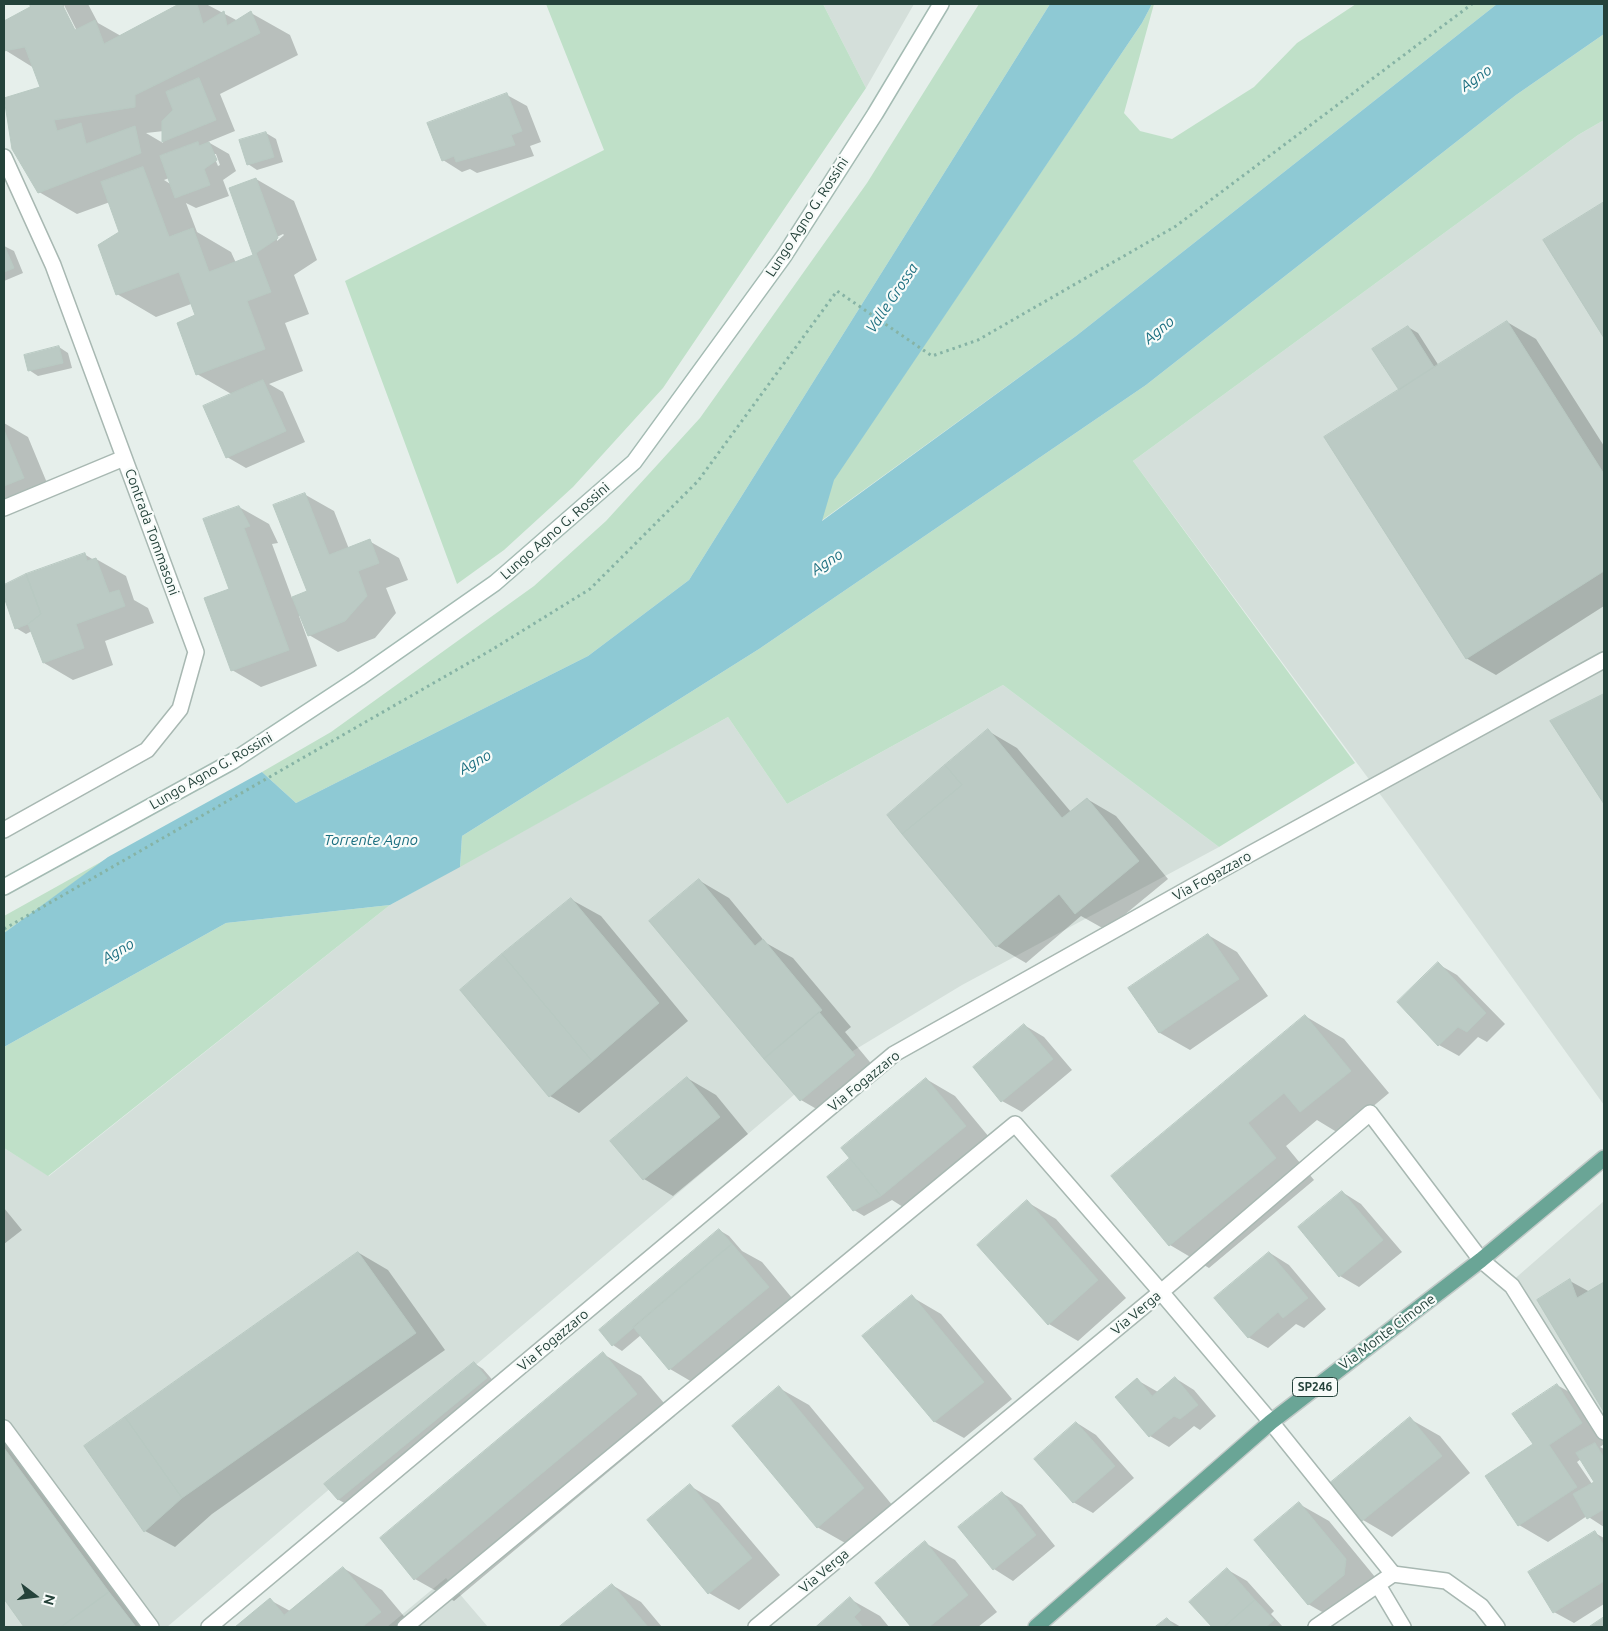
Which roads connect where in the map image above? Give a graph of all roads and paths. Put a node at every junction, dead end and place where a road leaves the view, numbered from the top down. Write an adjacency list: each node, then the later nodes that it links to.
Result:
1 (941, 4): 8 (street, Lungo Agno G. Rossini)
2 (1472, 4): 9 (path)
3 (4, 157): 4 (street, Contrada Tommasoni)
4 (124, 458): 5 (street); 7 (street, Contrada Tommasoni)
5 (4, 508)
6 (1604, 660): 19 (street, Via Fogazzaro)
7 (4, 830)
8 (4, 887)
9 (4, 929)
10 (1604, 1158): 11 (main road, Via Monte Cimone / SP246)
11 (1481, 1260): 12 (street, Via Verga); 13 (main road, Via Monte Cimone / SP246); 15 (street)
12 (1161, 1292): 13 (street); 20 (street); 21 (street, Via Verga)
13 (1271, 1422): 16 (street); 22 (main road, Via Monte Cimone / SP246)
14 (4, 1428): 18 (street)
15 (1604, 1432)
16 (1393, 1574): 17 (street); 25 (street)
17 (1378, 1585): 23 (street); 24 (street)
18 (151, 1627)
19 (209, 1627)
20 (405, 1627)
21 (756, 1627)
22 (1036, 1627)
23 (1316, 1627)
24 (1403, 1627)
25 (1496, 1627)

